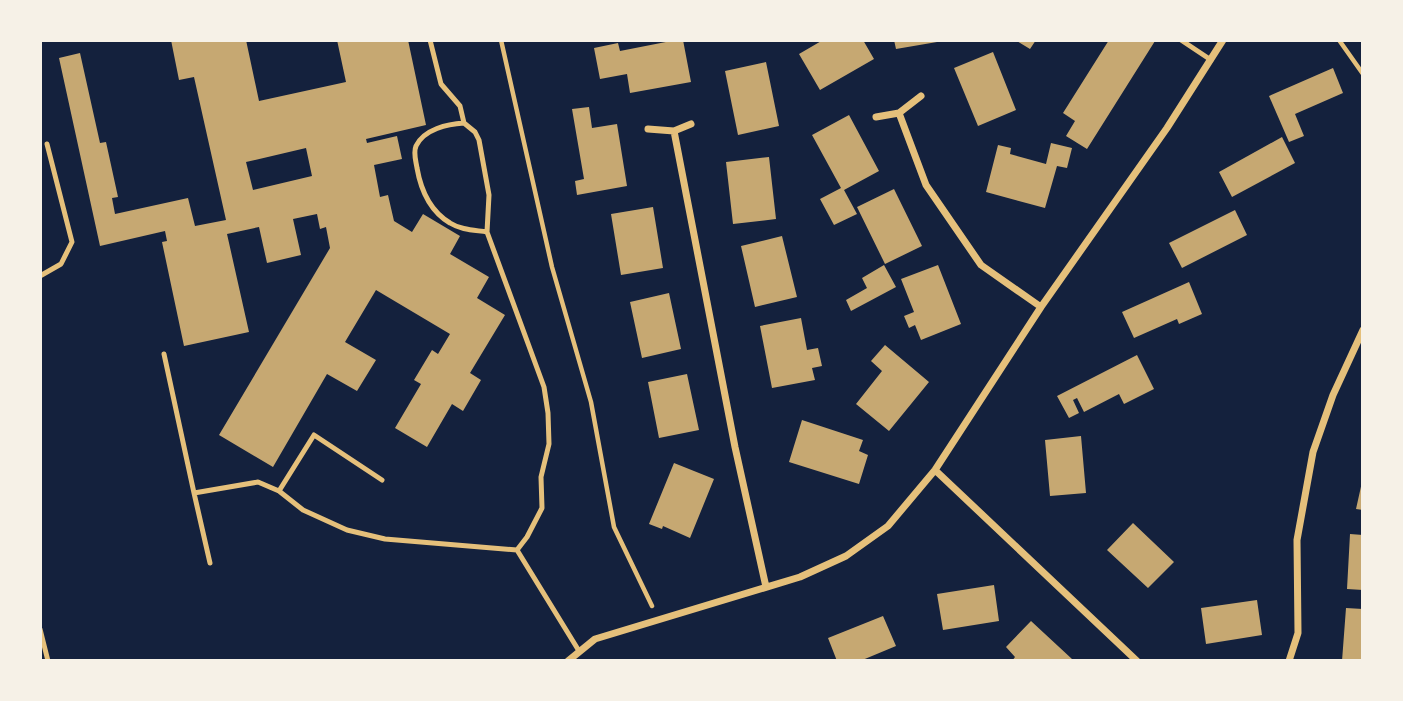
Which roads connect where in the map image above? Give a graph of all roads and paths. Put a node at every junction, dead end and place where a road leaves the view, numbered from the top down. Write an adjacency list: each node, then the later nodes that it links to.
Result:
1 (430, 40): 11 (lane)
2 (501, 40): 28 (path)
3 (1181, 40): 6 (lane)
4 (1223, 40): 6 (street)
5 (1339, 40): 7 (path)
6 (1211, 60): 18 (street)
7 (1363, 75)
8 (921, 96): 9 (street)
9 (899, 113): 10 (street); 18 (street)
10 (876, 117)
11 (464, 123): 16 (lane); 16 (lane)
12 (691, 124): 14 (street)
13 (648, 129): 14 (street)
14 (674, 131): 27 (street)
15 (47, 144): 17 (lane)
16 (487, 232): 25 (lane)
17 (40, 276)
18 (1041, 307): 21 (street)
19 (1363, 330): 34 (street)
20 (164, 354): 24 (lane)
21 (934, 470): 27 (street); 33 (street)
22 (382, 480): 23 (lane)
23 (279, 491): 24 (lane); 25 (lane)
24 (194, 493): 26 (lane)
25 (517, 550): 30 (lane)
26 (210, 564)
27 (766, 587): 28 (street)
28 (659, 621): 30 (street)
29 (40, 629): 31 (lane)
30 (579, 650): 32 (street)
31 (48, 661)
32 (568, 661)
33 (1137, 661)
34 (1289, 661)

